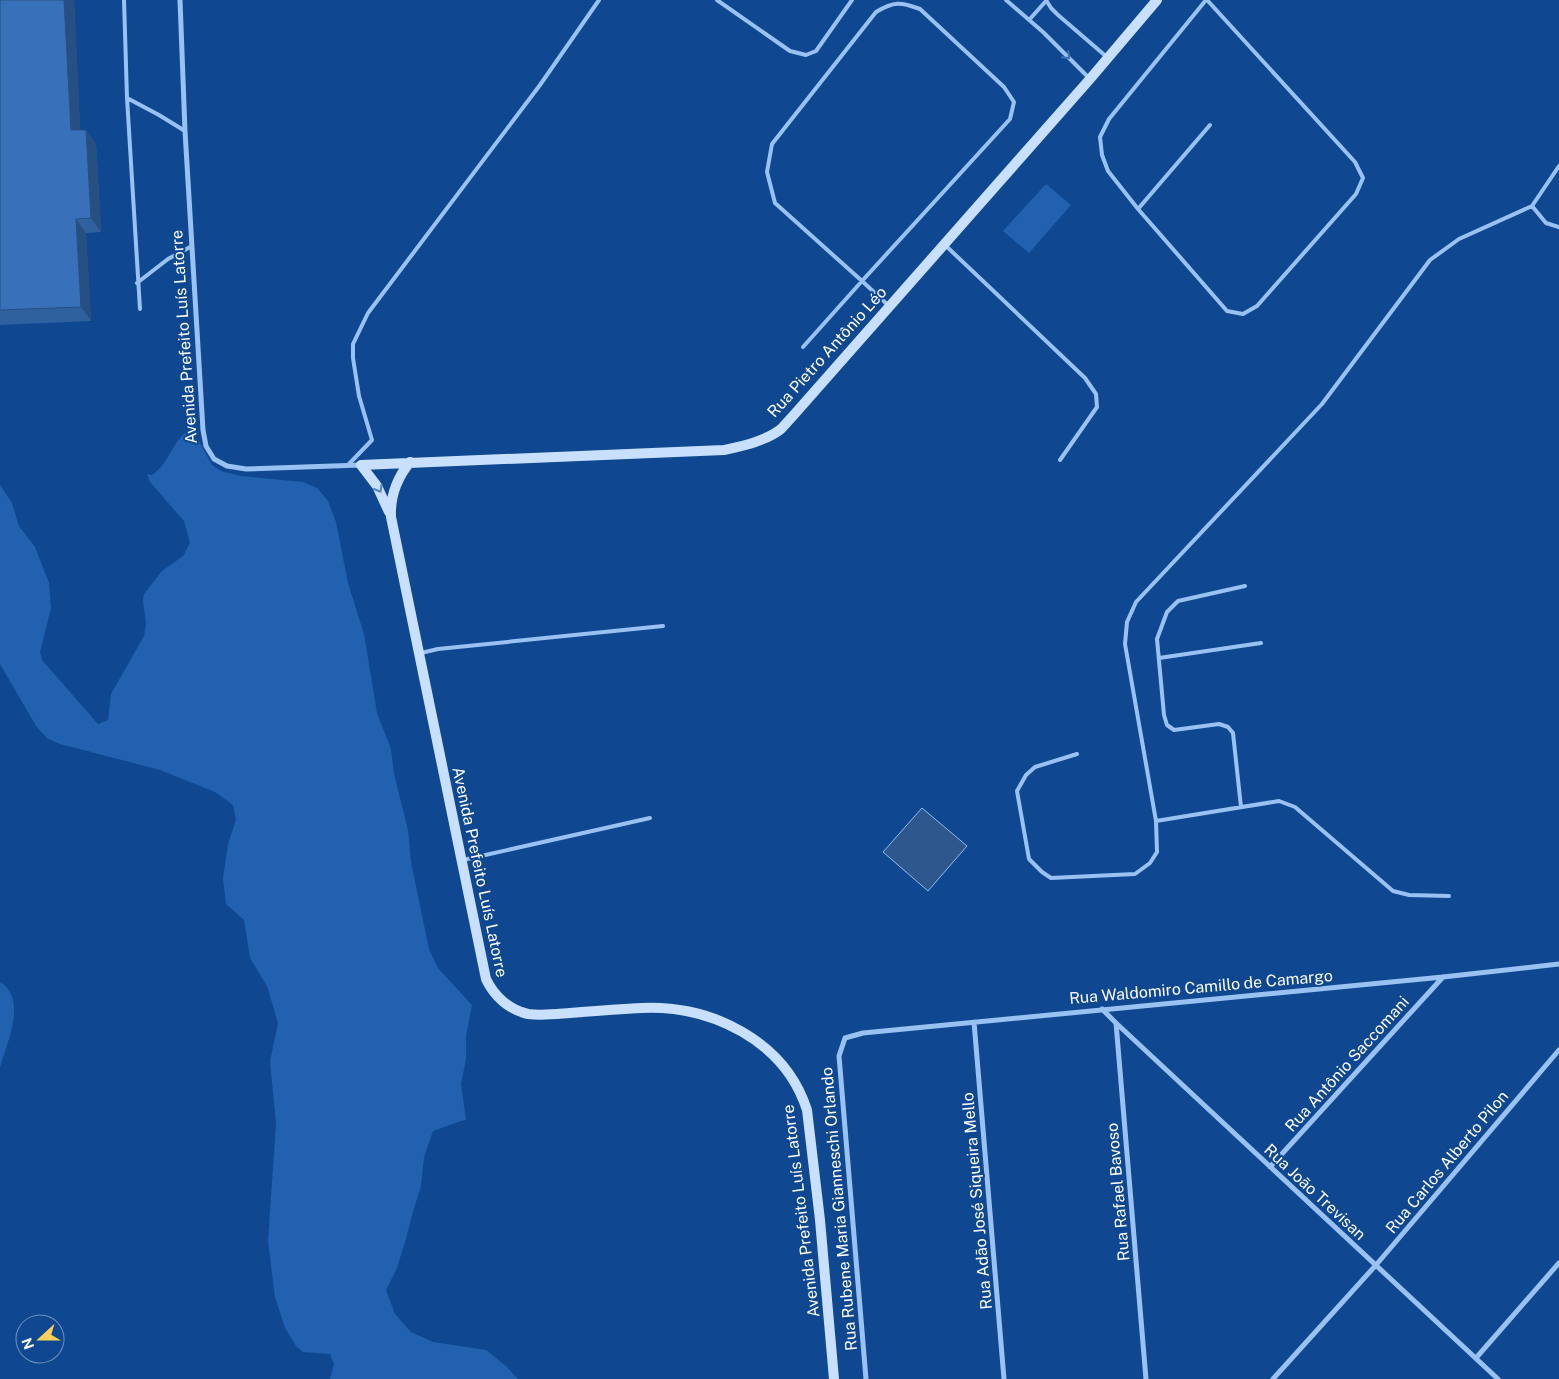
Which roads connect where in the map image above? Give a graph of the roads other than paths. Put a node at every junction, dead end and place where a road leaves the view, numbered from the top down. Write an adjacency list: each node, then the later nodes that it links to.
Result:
1 (124, 0): 13 (lane)
2 (180, 0): 15 (street, Avenida Prefeito Luís Latorre)
3 (599, 0): 30 (lane)
4 (717, 0): 5 (lane)
5 (852, 0)
6 (1006, 0): 10 (lane)
7 (1046, 0): 10 (lane); 11 (lane)
8 (1157, 0): 11 (main road, Rua Pietro Antônio Léo)
9 (1206, 0): 18 (lane); 18 (lane)
10 (1029, 20): 12 (lane, one-way to 12)
11 (1108, 58): 12 (main road, Rua Pietro Antônio Léo)
12 (1090, 79): 20 (main road, Rua Pietro Antônio Léo)
13 (126, 98): 15 (lane); 23 (lane)
14 (1210, 125): 18 (lane)
15 (185, 131): 21 (street, Avenida Prefeito Luís Latorre)
16 (1559, 166): 17 (lane)
17 (1532, 206): 19 (lane); 40 (lane)
18 (1138, 209)
19 (1559, 227)
20 (945, 245): 24 (main road, Rua Pietro Antônio Léo); 27 (lane)
21 (192, 246): 23 (lane); 30 (street, Avenida Prefeito Luís Latorre)
22 (862, 281): 22 (lane); 24 (lane); 26 (lane)
23 (137, 283): 25 (lane)
24 (889, 306): 28 (main road, Rua Pietro Antônio Léo)
25 (140, 309)
26 (803, 347)
27 (1060, 460)
28 (410, 462): 29 (main road, Rua Pietro Antônio Léo); 31 (main road, Avenida Prefeito Luís Latorre)
29 (360, 464): 30 (street, Avenida Prefeito Luís Latorre); 31 (main road, Avenida Prefeito Luís Latorre, one-way to 31)
30 (348, 465)
31 (391, 518): 35 (main road, Avenida Prefeito Luís Latorre)
32 (1245, 586): 36 (lane)
33 (663, 626): 35 (lane)
34 (1261, 643): 36 (lane)
35 (419, 653): 41 (main road, Avenida Prefeito Luís Latorre)
36 (1158, 658): 38 (lane)
37 (1077, 754): 40 (lane)
38 (1241, 808): 40 (lane); 42 (lane)
39 (650, 818): 41 (lane)
40 (1156, 821)
41 (461, 861): 54 (main road, Avenida Prefeito Luís Latorre)
42 (1449, 896)
43 (1559, 964): 44 (street, Rua Waldomiro Camillo de Camargo)
44 (1443, 977): 45 (street, Rua Waldomiro Camillo de Camargo); 50 (street, Rua Antônio Saccomani)
45 (1102, 1009): 46 (street, Rua Waldomiro Camillo de Camargo); 47 (street)
46 (974, 1022): 48 (street, Rua Waldomiro Camillo de Camargo); 56 (street, Rua Adão José Siqueira Mello)
47 (1116, 1023): 50 (street, Rua João Trevisan); 57 (street, Rua Rafael Bavoso)
48 (845, 1038): 55 (street, Rua Rubene Maria Gianneschi Orlando)
49 (1559, 1050): 52 (street, Rua Carlos Alberto Pilon)
50 (1270, 1167): 52 (street, Rua João Trevisan)
51 (1559, 1263): 53 (street)
52 (1376, 1265): 53 (street, Rua João Trevisan); 58 (street, Rua Carlos Alberto Pilon)
53 (1476, 1358): 59 (street, Rua João Trevisan)
54 (834, 1379)
55 (866, 1379)
56 (1004, 1379)
57 (1146, 1379)
58 (1274, 1379)
59 (1498, 1379)

